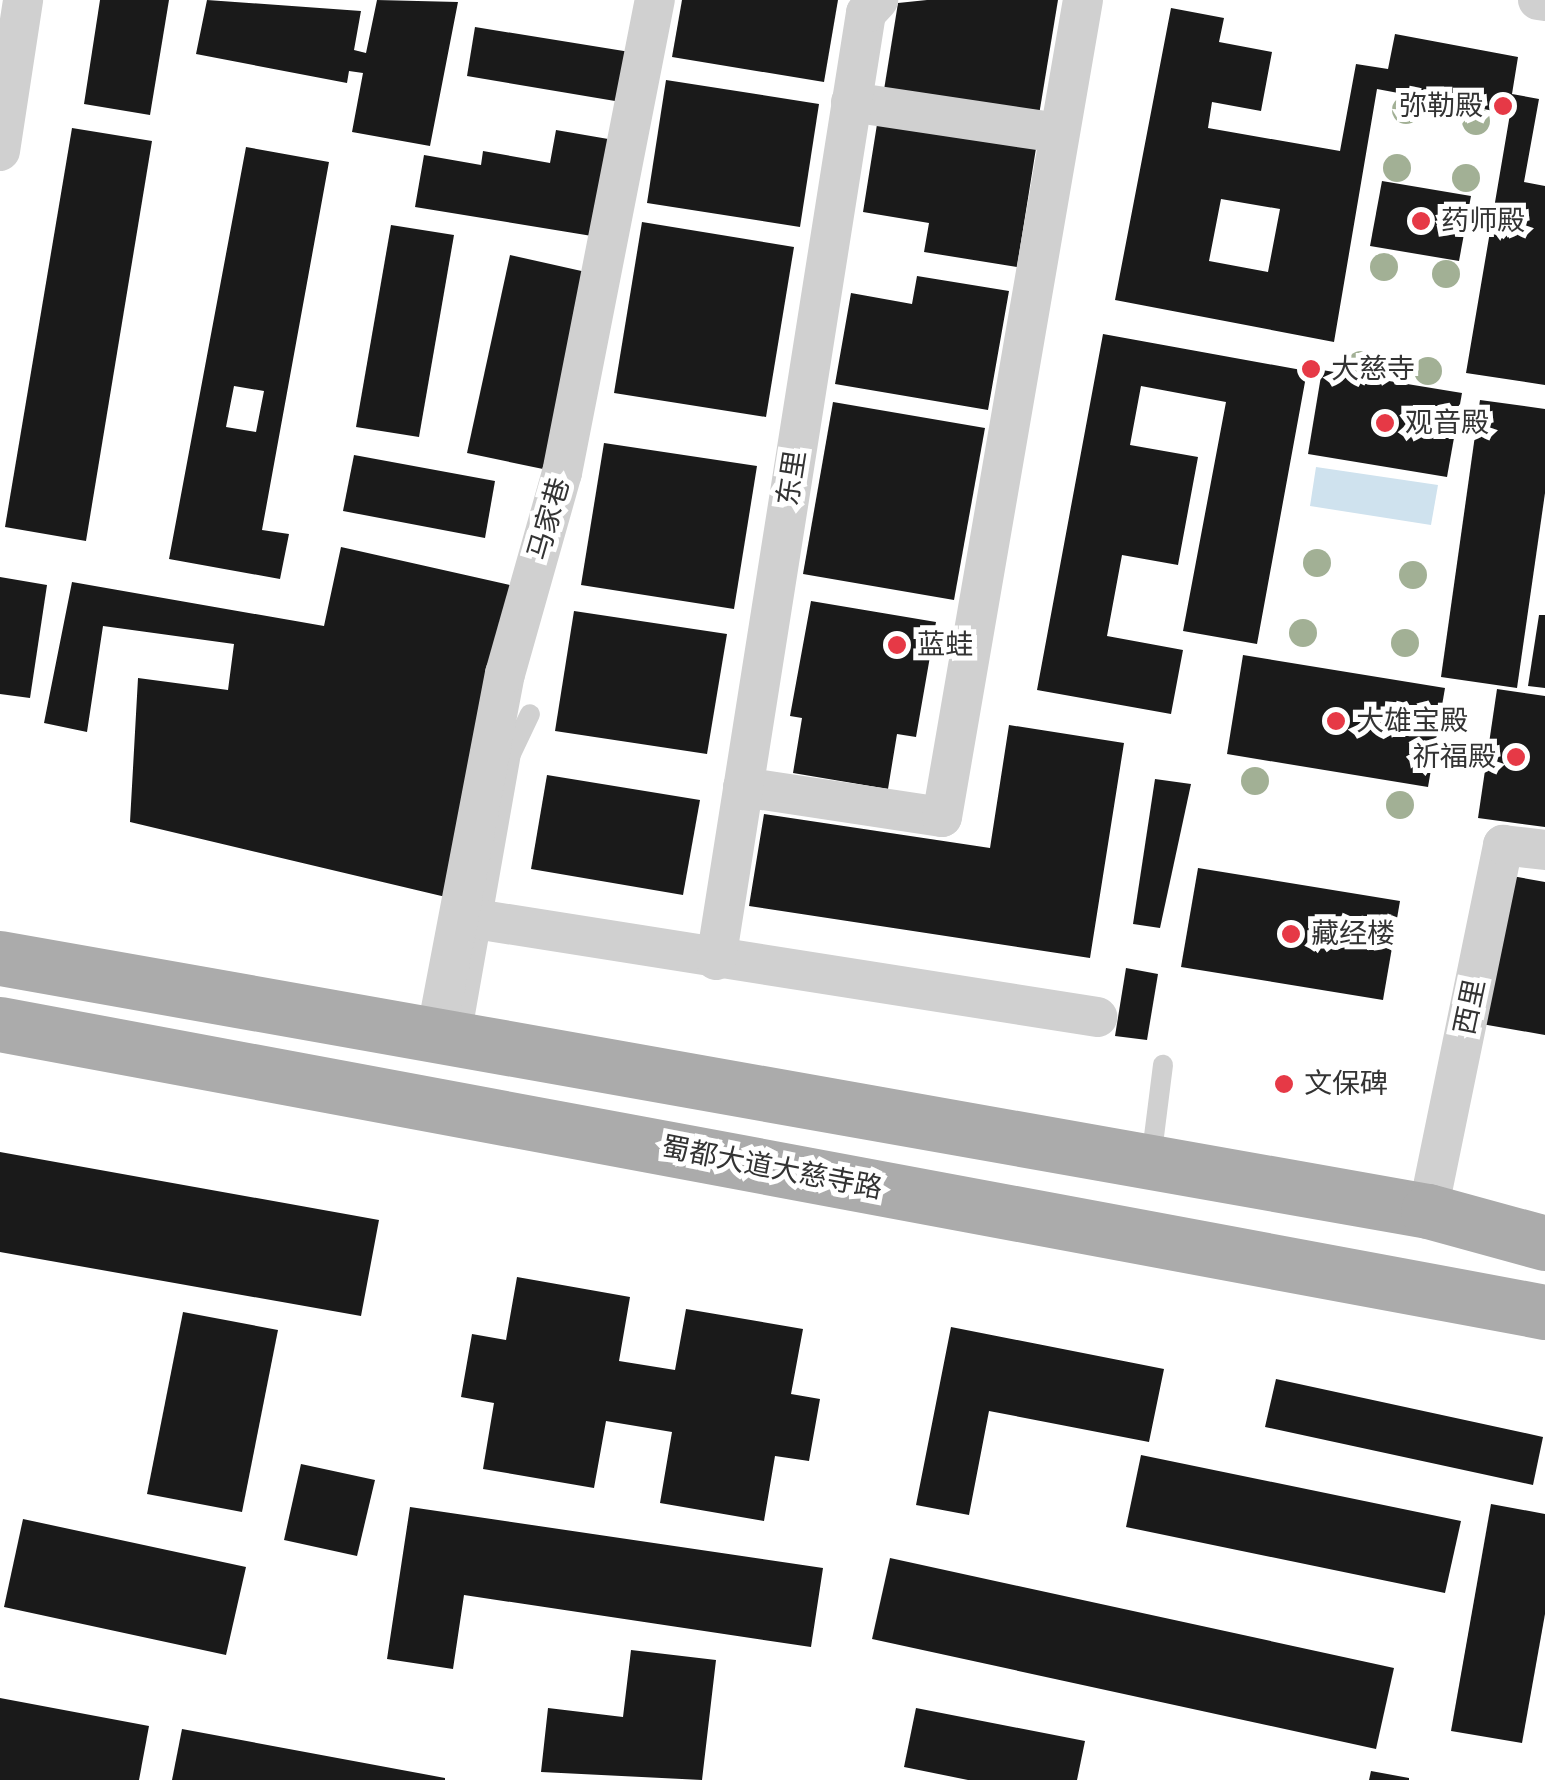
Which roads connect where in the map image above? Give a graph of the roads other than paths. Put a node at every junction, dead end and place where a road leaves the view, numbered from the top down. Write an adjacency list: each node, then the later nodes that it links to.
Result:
1 (23, 0): 7 (street)
2 (654, 0): 16 (street, 马家巷)
3 (878, 0): 5 (street, 东里)
4 (1083, 0): 6 (street)
5 (851, 102): 6 (street); 9 (street, 东里)
6 (1060, 133): 9 (street)
7 (0, 151)
8 (530, 714): 11 (lane)
9 (743, 788): 13 (street, 东里)
10 (1545, 850): 19 (street, 西里)
11 (482, 920): 13 (street); 16 (lane)
12 (0, 958): 16 (main road)
13 (716, 960): 14 (street)
14 (1098, 1017)
15 (0, 1024): 21 (main road, 蜀都大道大慈寺路)
16 (448, 1037): 18 (main road)
17 (1163, 1065): 18 (lane)
18 (1150, 1162): 19 (main road)
19 (1428, 1211): 20 (main road)
20 (1545, 1243)
21 (1545, 1312)

